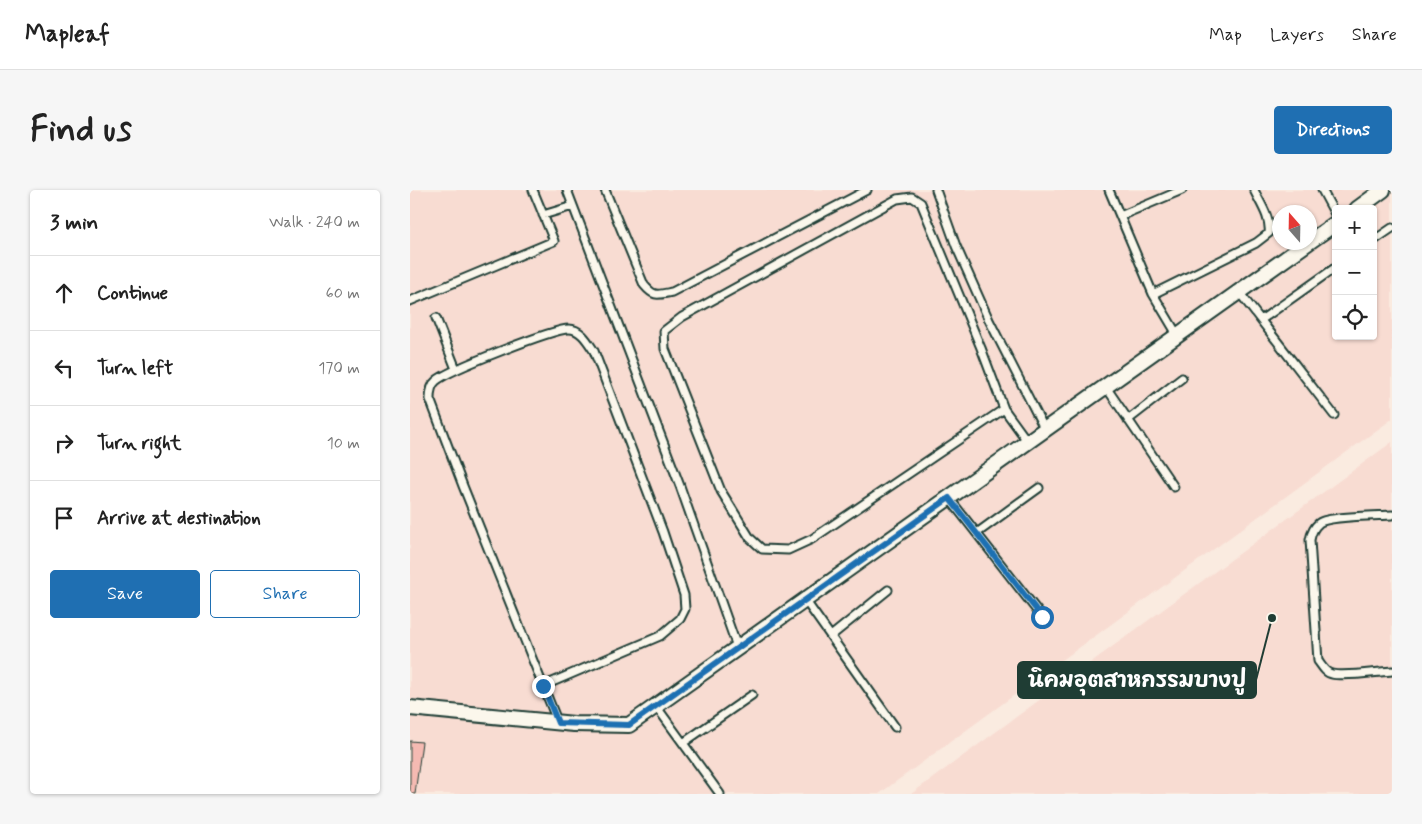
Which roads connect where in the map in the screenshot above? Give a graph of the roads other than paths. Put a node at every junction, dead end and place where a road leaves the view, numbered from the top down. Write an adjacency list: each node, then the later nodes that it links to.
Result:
1 (533, 190): 14 (lane)
2 (567, 190): 12 (lane)
3 (604, 190): 4 (lane)
4 (867, 190)
5 (936, 190): 34 (lane)
6 (1109, 190): 15 (lane)
7 (1182, 190): 15 (lane)
8 (1254, 190): 23 (lane)
9 (1322, 190): 13 (lane)
10 (1383, 190): 11 (street)
11 (1362, 205)
12 (573, 206): 14 (lane); 45 (lane)
13 (1332, 209)
14 (543, 215): 24 (lane)
15 (1120, 216): 23 (lane)
16 (1332, 226): 18 (street)
17 (1392, 228): 19 (lane)
18 (1317, 236)
19 (1377, 238)
20 (1298, 250): 22 (street)
21 (1332, 270): 26 (lane)
22 (1239, 292): 26 (lane); 27 (street)
23 (1153, 294): 27 (lane)
24 (410, 302)
25 (436, 318): 28 (lane)
26 (1261, 320): 32 (lane)
27 (1178, 336): 30 (street)
28 (456, 369): 47 (lane); 47 (lane)
29 (1182, 378): 33 (lane)
30 (1106, 387): 33 (lane); 34 (street)
31 (1004, 409): 31 (lane); 35 (lane)
32 (1334, 415)
33 (1128, 420): 36 (lane)
34 (1044, 430): 35 (street)
35 (1028, 442): 38 (street)
36 (1174, 487)
37 (1039, 488): 40 (lane)
38 (949, 498): 40 (lane); 42 (street)
39 (1392, 515): 46 (lane)
40 (977, 533): 43 (lane)
41 (888, 590): 44 (lane)
42 (805, 600): 44 (lane); 45 (street)
43 (1042, 617)
44 (831, 636): 52 (lane)
45 (737, 648): 49 (street)
46 (1392, 671)
47 (543, 686): 51 (lane)
48 (752, 695): 53 (lane)
49 (656, 706): 51 (street); 53 (lane)
50 (410, 708): 51 (street)
51 (558, 723)
52 (894, 727)
53 (683, 742): 54 (lane)
54 (720, 794)

